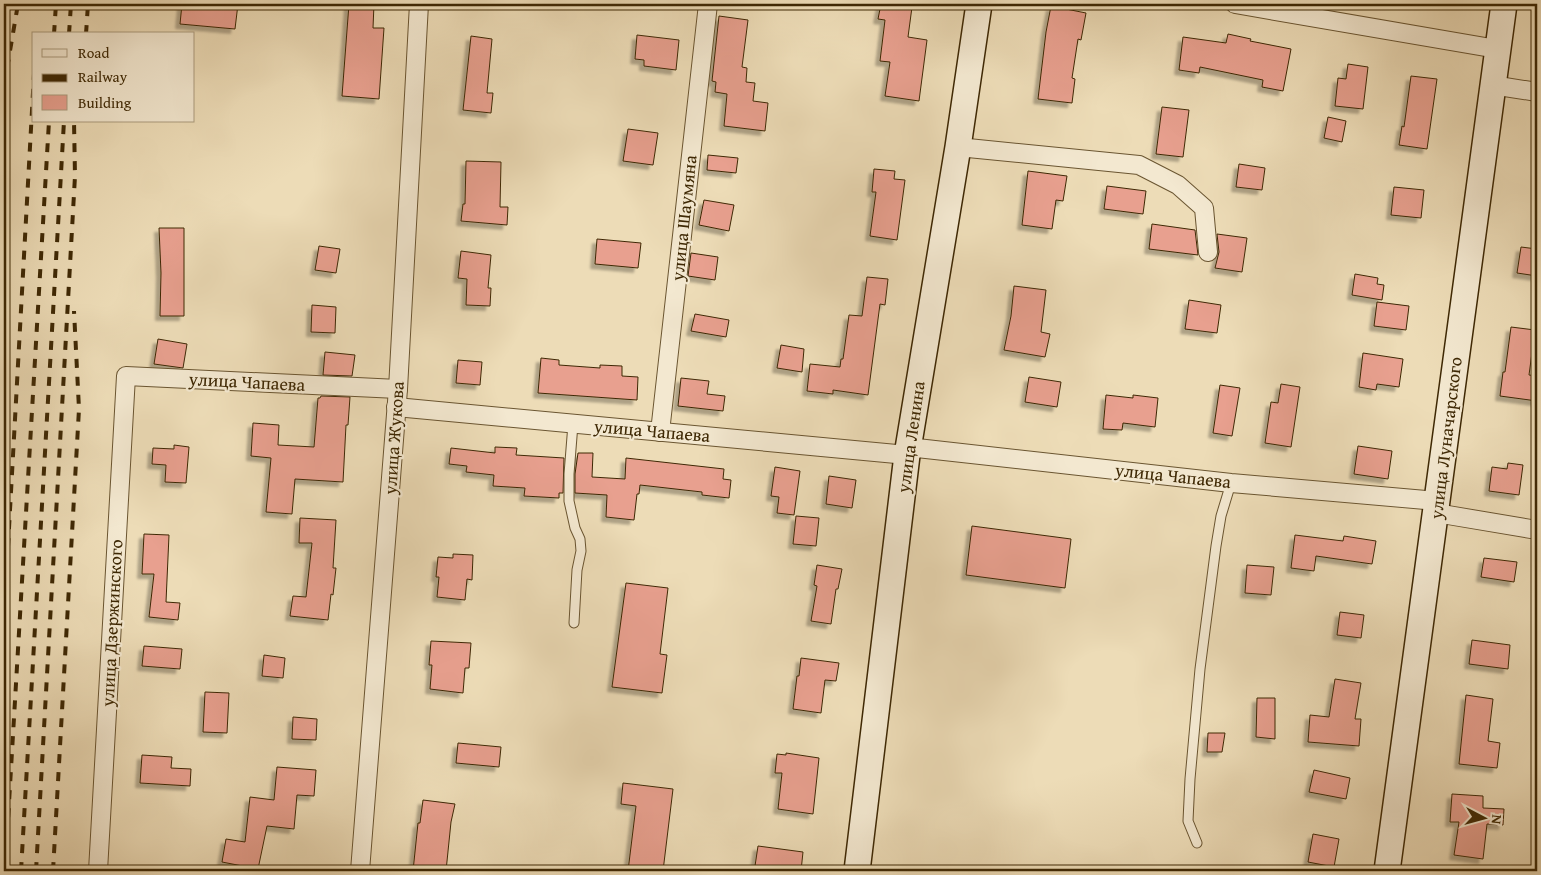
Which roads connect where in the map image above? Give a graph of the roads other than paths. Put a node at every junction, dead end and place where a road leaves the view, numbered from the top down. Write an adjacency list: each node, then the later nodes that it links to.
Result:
1 (419, 4): 12 (street, улица Жукова)
2 (708, 4): 15 (street, улица Шаумяна)
3 (979, 4): 9 (main road, улица Ленина)
4 (1235, 4): 6 (street)
5 (1504, 4): 6 (main road, улица Луначарского)
6 (1497, 49): 7 (main road, улица Луначарского)
7 (1492, 85): 8 (street); 18 (main road, улица Луначарского)
8 (1537, 92)
9 (958, 147): 10 (street); 16 (main road, улица Ленина)
10 (1208, 252)
11 (126, 376): 12 (street, улица Чапаева); 22 (street, улица Дзержинского)
12 (398, 389): 13 (street, улица Жукова)
13 (396, 407): 14 (street, улица Чапаева); 23 (street, улица Жукова)
14 (573, 424): 15 (street, улица Чапаева); 20 (lane)
15 (660, 432): 16 (street, улица Чапаева)
16 (908, 451): 17 (street, улица Чапаева); 24 (main road, улица Ленина)
17 (1231, 483): 18 (street, улица Чапаева); 21 (lane)
18 (1437, 507): 19 (street, улица Чапаева); 25 (main road, улица Луначарского)
19 (1537, 530)
20 (574, 623)
21 (1197, 843)
22 (98, 871)
23 (360, 871)
24 (857, 871)
25 (1387, 871)

